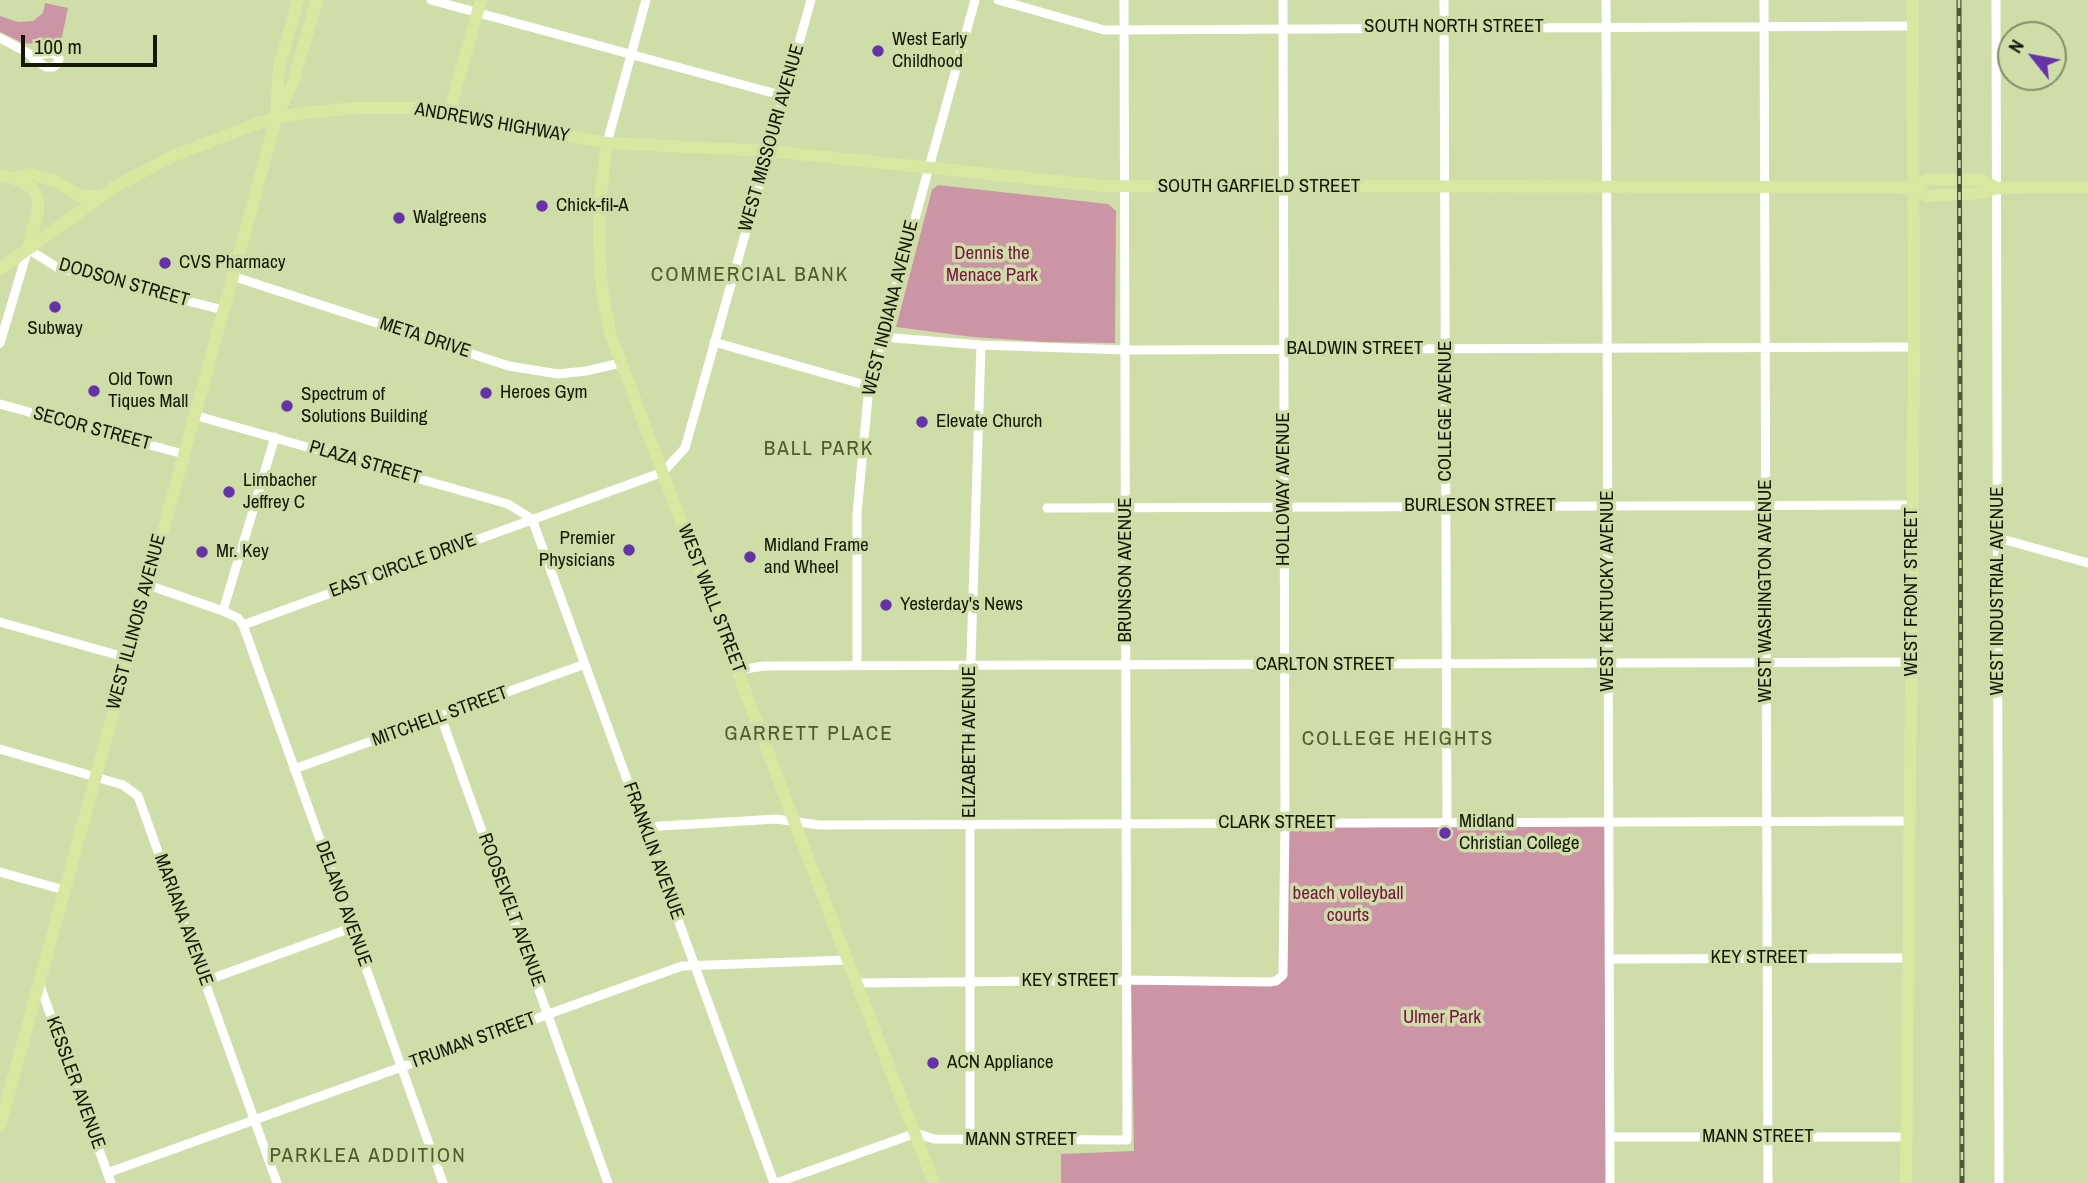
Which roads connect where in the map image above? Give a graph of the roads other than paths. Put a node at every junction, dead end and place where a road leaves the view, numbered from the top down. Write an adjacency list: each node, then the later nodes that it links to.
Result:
1 (298, 0): 27 (main road, WEST ILLINOIS AVENUE)
2 (317, 0): 27 (main road, WEST ILLINOIS AVENUE)
3 (430, 0): 15 (street)
4 (646, 0): 23 (street, WEST WALL STREET)
5 (811, 0): 25 (street, WEST MISSOURI AVENUE)
6 (975, 0): 30 (street, WEST INDIANA AVENUE)
7 (998, 0): 21 (street, SOUTH NORTH STREET)
8 (1124, 0): 21 (street, BRUNSON AVENUE)
9 (1283, 0): 20 (street, HOLLOWAY AVENUE)
10 (1444, 0): 19 (street, COLLEGE AVENUE)
11 (1606, 0): 16 (street, WEST KENTUCKY AVENUE)
12 (1764, 0): 17 (street, WEST WASHINGTON AVENUE)
13 (1913, 0): 18 (main road, WEST FRONT STREET)
14 (1996, 0): 39 (street, WEST INDUSTRIAL AVENUE)
15 (479, 6): 23 (street); 26 (main road)
16 (1606, 26): 17 (street, SOUTH NORTH STREET); 19 (street, SOUTH NORTH STREET); 35 (street, WEST KENTUCKY AVENUE)
17 (1764, 26): 18 (street, SOUTH NORTH STREET); 36 (street, WEST WASHINGTON AVENUE)
18 (1913, 26): 38 (main road, WEST FRONT STREET)
19 (1444, 27): 20 (street, SOUTH NORTH STREET); 34 (street, COLLEGE AVENUE)
20 (1283, 28): 21 (street, SOUTH NORTH STREET); 33 (street, HOLLOWAY AVENUE)
21 (1124, 29): 32 (street, BRUNSON AVENUE)
22 (0, 38): 24 (street)
23 (631, 54): 25 (street); 28 (street, WEST WALL STREET)
24 (31, 55)
25 (784, 96): 29 (street, WEST MISSOURI AVENUE)
26 (449, 113): 27 (main road, ANDREWS HIGHWAY); 28 (main road, ANDREWS HIGHWAY)
27 (276, 119): 40 (main road, ANDREWS HIGHWAY); 43 (main road, WEST ILLINOIS AVENUE)
28 (607, 143): 29 (main road, SOUTH GARFIELD STREET); 55 (main road, WEST WALL STREET)
29 (768, 151): 30 (main road, SOUTH GARFIELD STREET); 46 (street, WEST MISSOURI AVENUE)
30 (928, 168): 32 (main road, SOUTH GARFIELD STREET); 45 (street, WEST INDIANA AVENUE)
31 (7, 176): 40 (main road); 41 (main road)
32 (1125, 187): 33 (main road, SOUTH GARFIELD STREET); 53 (street, BRUNSON AVENUE)
33 (1283, 187): 34 (main road, SOUTH GARFIELD STREET); 54 (street, HOLLOWAY AVENUE)
34 (1445, 187): 35 (main road, SOUTH GARFIELD STREET); 51 (street, COLLEGE AVENUE)
35 (1607, 187): 36 (main road, SOUTH GARFIELD STREET); 52 (street, WEST KENTUCKY AVENUE)
36 (1765, 187): 38 (main road, SOUTH GARFIELD STREET); 49 (street, WEST WASHINGTON AVENUE)
37 (2088, 187): 39 (main road, SOUTH GARFIELD STREET)
38 (1914, 188): 39 (main road, SOUTH GARFIELD STREET); 50 (main road, WEST FRONT STREET)
39 (1997, 188): 70 (street, WEST INDUSTRIAL AVENUE)
40 (101, 196): 41 (main road, ANDREWS HIGHWAY)
41 (28, 249): 42 (main road, ANDREWS HIGHWAY); 44 (street, DODSON STREET); 47 (street)
42 (0, 269)
43 (232, 276): 44 (main road, WEST ILLINOIS AVENUE); 55 (street, META DRIVE)
44 (223, 310): 58 (main road, WEST ILLINOIS AVENUE)
45 (882, 337): 48 (street, BALDWIN STREET); 56 (street, WEST INDIANA AVENUE)
46 (715, 342): 56 (street); 61 (street, WEST MISSOURI AVENUE)
47 (0, 343)
48 (981, 345): 53 (street, BALDWIN STREET); 85 (street, ELIZABETH AVENUE)
49 (1765, 346): 50 (street, BALDWIN STREET); 52 (street, BALDWIN STREET); 62 (street, WEST WASHINGTON AVENUE)
50 (1914, 347): 63 (main road, WEST FRONT STREET)
51 (1445, 348): 52 (street, BALDWIN STREET); 54 (street, BALDWIN STREET); 67 (street, COLLEGE AVENUE)
52 (1607, 348): 64 (street, WEST KENTUCKY AVENUE)
53 (1125, 349): 54 (street, BALDWIN STREET); 65 (street, BRUNSON AVENUE)
54 (1283, 349): 66 (street, HOLLOWAY AVENUE)
55 (621, 363): 61 (main road, WEST WALL STREET)
56 (869, 386): 84 (street, WEST INDIANA AVENUE)
57 (0, 404): 60 (street, SECOR STREET)
58 (194, 415): 59 (street, PLAZA STREET); 60 (main road, WEST ILLINOIS AVENUE)
59 (275, 437): 69 (street, PLAZA STREET); 73 (street)
60 (183, 454): 72 (main road, WEST ILLINOIS AVENUE)
61 (663, 472): 69 (street, EAST CIRCLE DRIVE); 86 (main road, WEST WALL STREET)
62 (1766, 505): 63 (street, BURLESON STREET); 64 (street, BURLESON STREET); 77 (street, WEST WASHINGTON AVENUE)
63 (1912, 505): 78 (main road, WEST FRONT STREET)
64 (1608, 506): 67 (street, BURLESON STREET); 81 (street, WEST KENTUCKY AVENUE)
65 (1126, 507): 66 (street, BURLESON STREET); 68 (street, BURLESON STREET); 82 (street, BRUNSON AVENUE)
66 (1284, 507): 67 (street, BURLESON STREET); 83 (street, HOLLOWAY AVENUE)
67 (1446, 507): 80 (street, COLLEGE AVENUE)
68 (1047, 508)
69 (531, 519): 75 (street, EAST CIRCLE DRIVE); 79 (street, FRANKLIN AVENUE)
70 (1998, 538): 71 (street); 134 (street, WEST INDUSTRIAL AVENUE)
71 (2088, 563)
72 (148, 585): 73 (street); 76 (main road, WEST ILLINOIS AVENUE)
73 (223, 611): 75 (street)
74 (0, 622): 76 (street)
75 (243, 625): 89 (street, DELANO AVENUE)
76 (128, 658): 90 (main road, WEST ILLINOIS AVENUE)
77 (1766, 663): 78 (street, CARLTON STREET); 81 (street, CARLTON STREET); 95 (street, WEST WASHINGTON AVENUE)
78 (1912, 663): 92 (main road, WEST FRONT STREET)
79 (585, 664): 87 (street, MITCHELL STREET); 99 (street, FRANKLIN AVENUE)
80 (1447, 664): 81 (street, CARLTON STREET); 83 (street, CARLTON STREET); 93 (street, COLLEGE AVENUE)
81 (1608, 664): 94 (street, WEST KENTUCKY AVENUE)
82 (1127, 665): 83 (street, CARLTON STREET); 85 (street, CARLTON STREET); 97 (street, BRUNSON AVENUE)
83 (1284, 665): 98 (street, HOLLOWAY AVENUE)
84 (857, 666): 85 (street, CARLTON STREET); 86 (street, CARLTON STREET)
85 (970, 666): 96 (street, ELIZABETH AVENUE)
86 (738, 670): 91 (main road, WEST WALL STREET)
87 (441, 717): 89 (street, MITCHELL STREET); 114 (street, ROOSEVELT AVENUE)
88 (0, 750): 90 (street, MARIANA AVENUE)
89 (295, 769): 102 (street, DELANO AVENUE)
90 (95, 778): 101 (main road, WEST ILLINOIS AVENUE); 110 (street, MARIANA AVENUE)
91 (795, 821): 96 (street, CLARK STREET); 99 (street, CLARK STREET); 106 (main road, WEST WALL STREET)
92 (1910, 821): 95 (street, CLARK STREET); 103 (main road, WEST FRONT STREET)
93 (1447, 822): 94 (street, CLARK STREET); 98 (street, CLARK STREET)
94 (1609, 822): 95 (street, CLARK STREET); 104 (street, WEST KENTUCKY AVENUE)
95 (1767, 822): 105 (street, WEST WASHINGTON AVENUE)
96 (970, 824): 97 (street, CLARK STREET); 111 (street, ELIZABETH AVENUE)
97 (1127, 824): 98 (street, CLARK STREET); 109 (street, BRUNSON AVENUE)
98 (1285, 824): 108 (street, HOLLOWAY AVENUE)
99 (644, 827): 107 (street, FRANKLIN AVENUE)
100 (0, 872): 101 (street)
101 (64, 890): 112 (main road, WEST ILLINOIS AVENUE)
102 (351, 928): 110 (street); 115 (street, DELANO AVENUE)
103 (1909, 958): 105 (street, KEY STREET); 121 (main road, WEST FRONT STREET)
104 (1609, 959): 105 (street, KEY STREET); 119 (street, WEST KENTUCKY AVENUE)
105 (1767, 959): 120 (street, WEST WASHINGTON AVENUE)
106 (848, 960): 107 (street, TRUMAN STREET); 113 (main road, WEST WALL STREET)
107 (694, 965): 114 (street, TRUMAN STREET); 129 (street, FRANKLIN AVENUE)
108 (1281, 977): 109 (street, KEY STREET)
109 (1128, 980): 111 (street, KEY STREET); 123 (street, BRUNSON AVENUE)
110 (205, 981): 116 (street, MARIANA AVENUE)
111 (970, 981): 113 (street, KEY STREET); 122 (street, ELIZABETH AVENUE)
112 (39, 983): 117 (main road, WEST ILLINOIS AVENUE); 124 (street, KESSLER AVENUE)
113 (858, 983): 118 (main road, WEST WALL STREET)
114 (548, 1014): 115 (street, TRUMAN STREET); 128 (street, ROOSEVELT AVENUE)
115 (401, 1066): 116 (street, TRUMAN STREET); 127 (street, DELANO AVENUE)
116 (254, 1120): 124 (street, TRUMAN STREET); 126 (street, MARIANA AVENUE)
117 (0, 1126)
118 (916, 1133): 122 (street, MANN STREET); 129 (street); 130 (main road, WEST WALL STREET)
119 (1610, 1137): 120 (street, MANN STREET); 131 (street, WEST KENTUCKY AVENUE)
120 (1768, 1137): 121 (street, MANN STREET); 132 (street, WEST WASHINGTON AVENUE)
121 (1907, 1137): 133 (main road, WEST FRONT STREET)
122 (970, 1140): 123 (street, MANN STREET)
123 (1127, 1140)
124 (107, 1173): 125 (street, KESSLER AVENUE)
125 (111, 1183)
126 (277, 1183)
127 (443, 1183)
128 (608, 1183)
129 (775, 1183)
130 (934, 1183)
131 (1610, 1183)
132 (1768, 1183)
133 (1906, 1183)
134 (1999, 1183)

